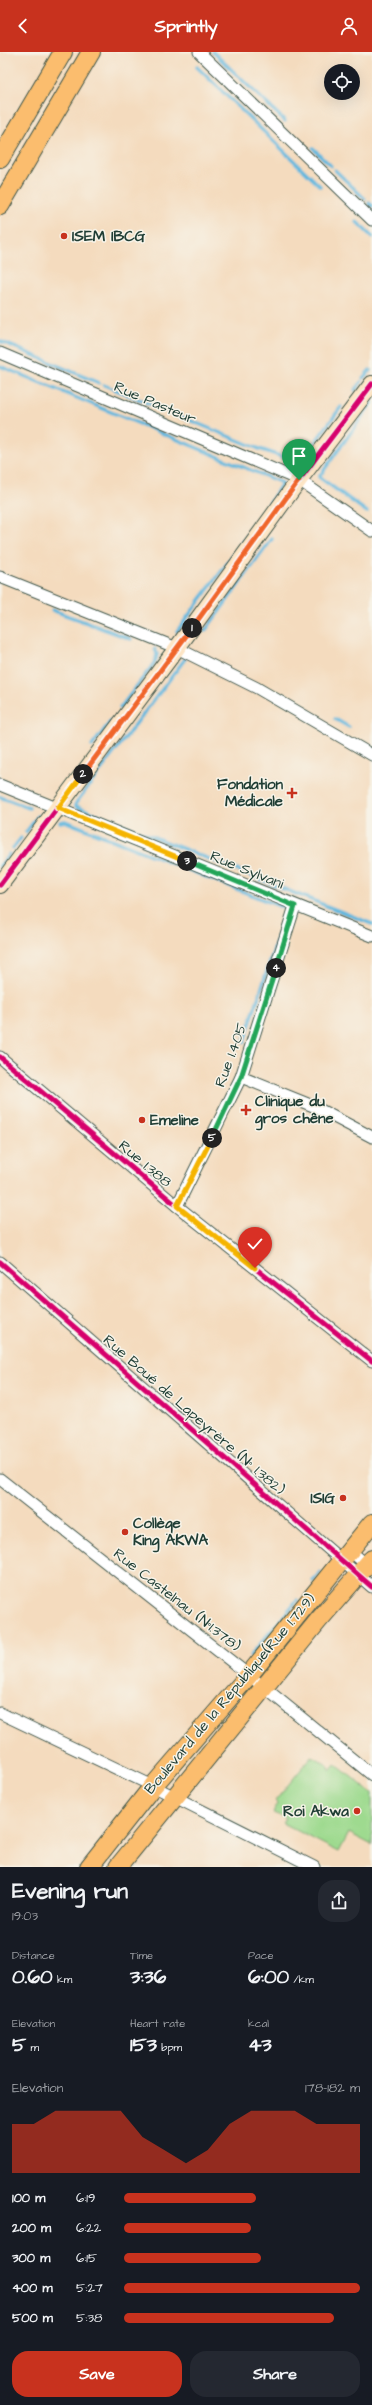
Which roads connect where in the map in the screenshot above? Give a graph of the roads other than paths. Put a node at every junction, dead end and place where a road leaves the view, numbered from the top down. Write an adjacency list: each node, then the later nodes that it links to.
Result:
1 (63, 52): 4 (main road)
2 (91, 52): 5 (main road)
3 (199, 52): 6 (street)
4 (0, 159)
5 (0, 206)
6 (372, 220)
7 (0, 353): 9 (street, Rue Pasteur)
8 (372, 384): 9 (street)
9 (299, 480): 10 (street, Rue Pasteur); 12 (street)
10 (372, 531)
11 (0, 577): 12 (street)
12 (177, 648): 13 (street); 15 (street)
13 (372, 755)
14 (0, 785): 15 (street, Rue Sylvani)
15 (58, 808): 16 (street); 17 (street, Rue Sylvani)
16 (0, 885)
17 (295, 906): 18 (street, Rue Sylvani); 20 (street, Rue 1.405)
18 (372, 936)
19 (0, 1057): 22 (street, Rue 1.388)
20 (241, 1077): 21 (street); 22 (street, Rue 1.405)
21 (372, 1137)
22 (177, 1206): 24 (street, Rue 1.388)
23 (0, 1262): 27 (street, Rue Boué de Lapeyrère (N° 1.382))
24 (372, 1361)
25 (0, 1479): 30 (street, Rue Castelnau (N°1.378))
26 (372, 1523): 27 (main road, Boulevard de la République(Rue 1.729))
27 (345, 1555): 28 (street, Rue Boué de Lapeyrère (N° 1.382)); 30 (main road, Boulevard de la République(Rue 1.729))
28 (367, 1566): 29 (street); 31 (main road, Boulevard de la République(Rue 1.729))
29 (372, 1587)
30 (249, 1675): 31 (street, Rue Castelnau (N°1.378)); 34 (main road, Boulevard de la République(Rue 1.729))
31 (265, 1688): 33 (street, Rue Castelnau (N°1.378)); 35 (main road, Boulevard de la République(Rue 1.729))
32 (0, 1713): 34 (street)
33 (372, 1775)
34 (154, 1786): 35 (street); 36 (main road, Boulevard de la République(Rue 1.729))
35 (175, 1796): 37 (main road, Boulevard de la République(Rue 1.729)); 38 (street)
36 (90, 1867)
37 (118, 1867)
38 (314, 1867)

